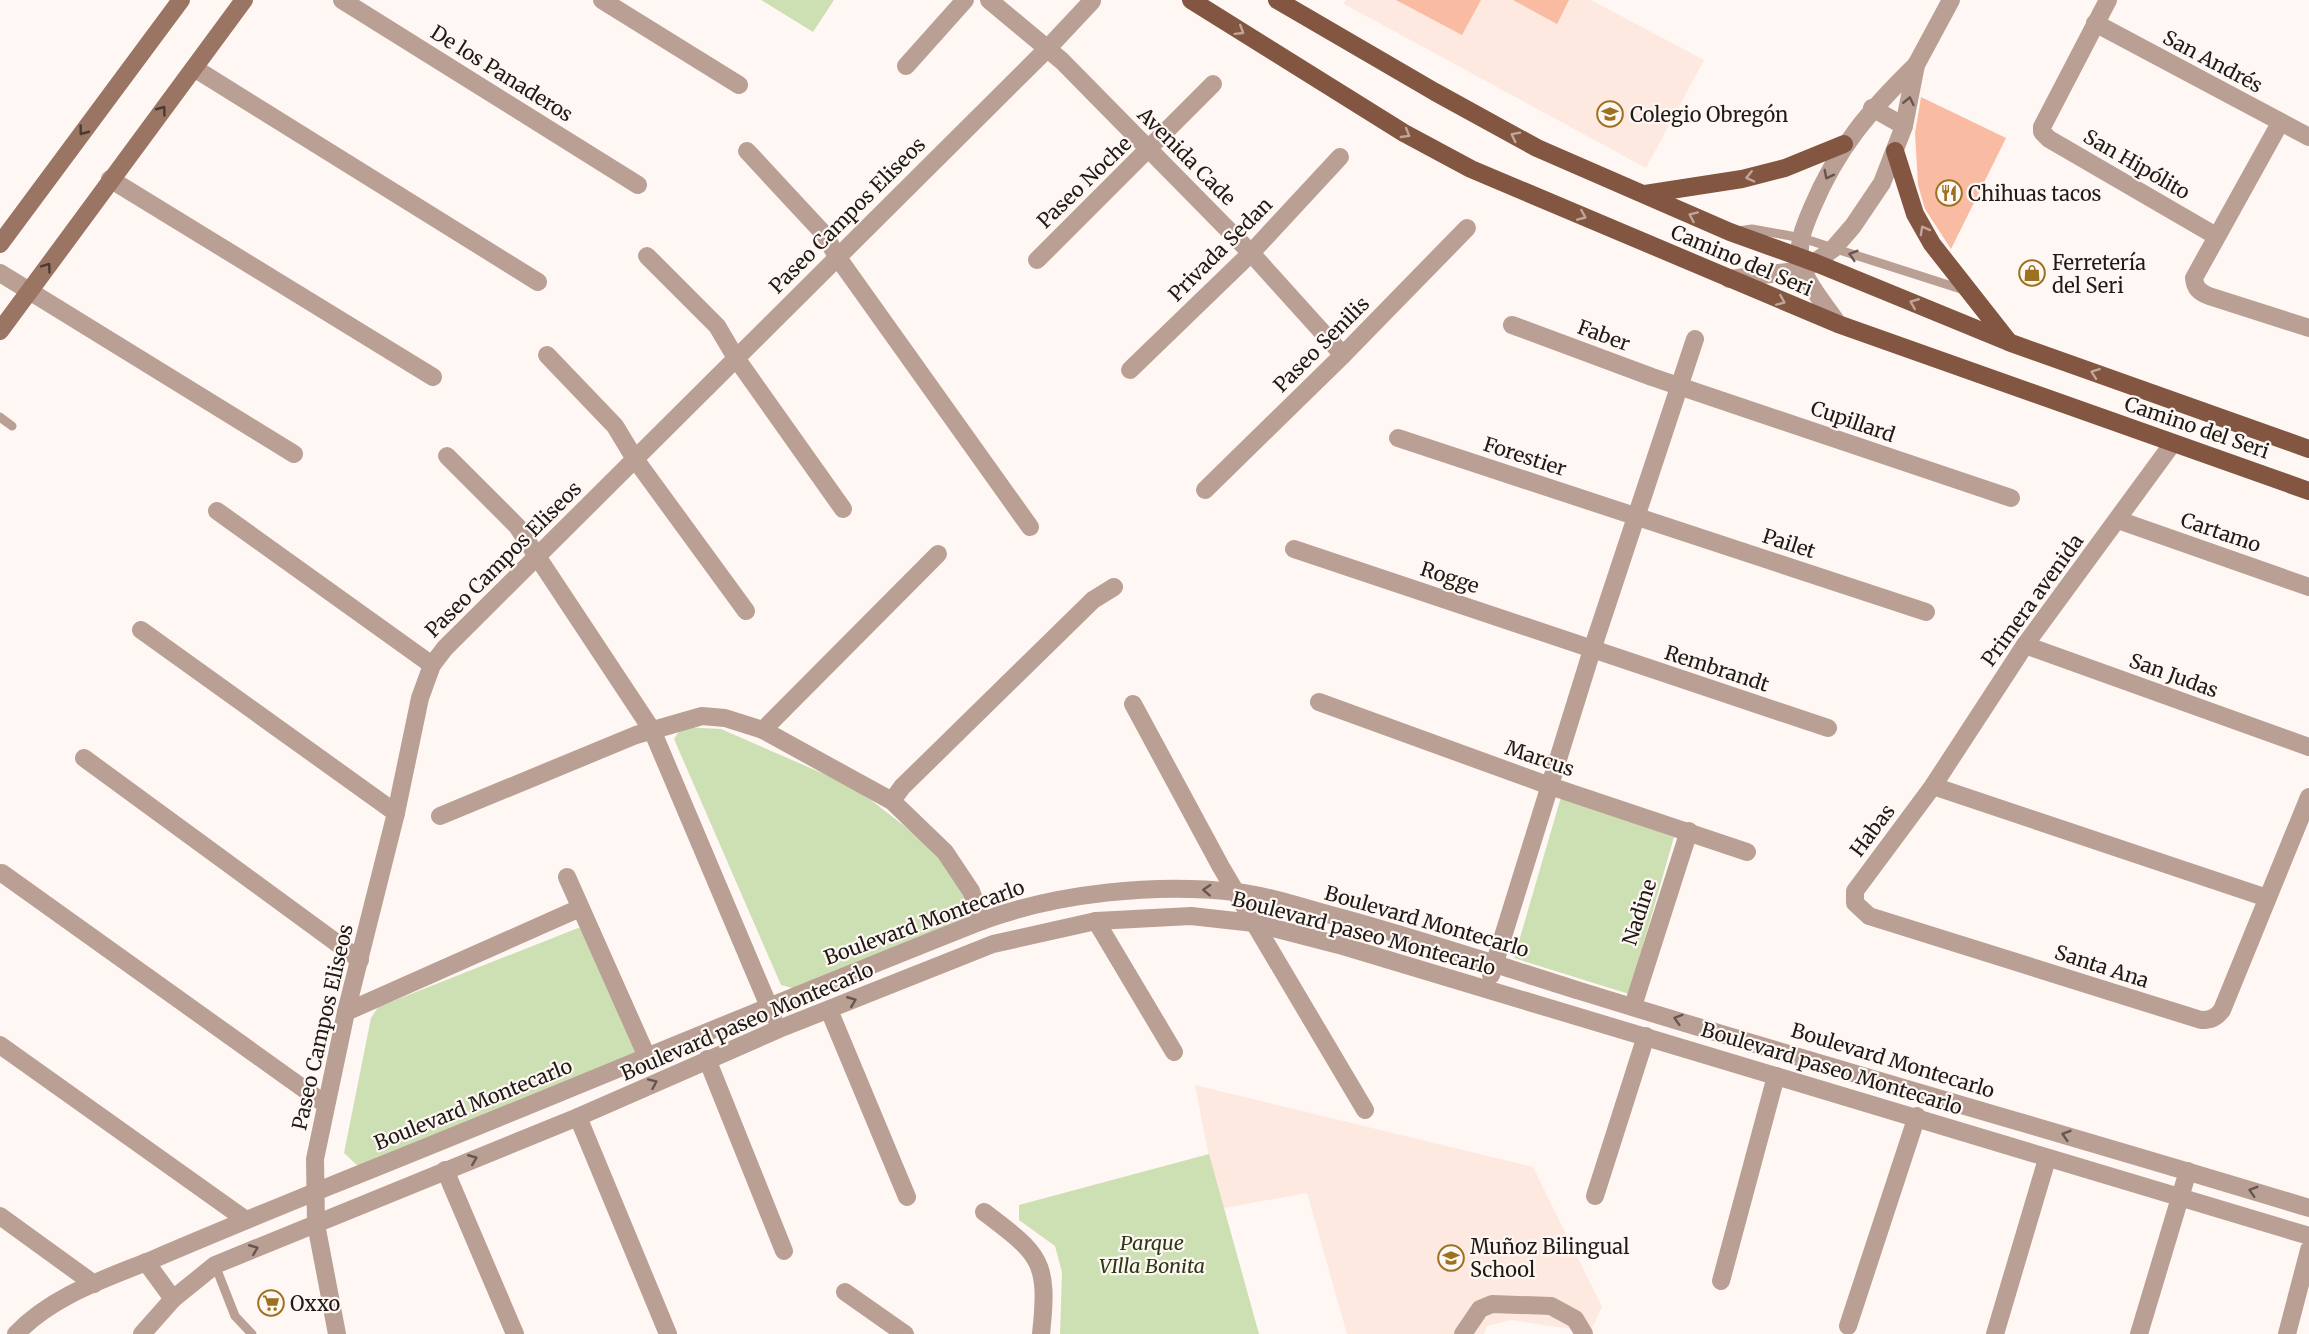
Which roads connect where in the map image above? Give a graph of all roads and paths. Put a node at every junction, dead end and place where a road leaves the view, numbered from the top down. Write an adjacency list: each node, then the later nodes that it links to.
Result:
1 (181, 0): 35 (main road, one-way to 35)
2 (243, 0): 16 (main road)
3 (342, 0): 29 (street, De los Panaderos)
4 (602, 0): 18 (street)
5 (964, 0): 15 (street)
6 (988, 0): 13 (street, Avenida Cade)
7 (1191, 0): 43 (main road, Camino del Seri, one-way to 43)
8 (1277, 0): 30 (main road, Camino del Seri, one-way to 8)
9 (1951, 0): 14 (street)
10 (2108, 0): 12 (street)
11 (1092, 1): 13 (street, Paseo Campos Eliseos)
12 (2095, 23): 20 (street, San Andrés); 33 (street, San Hipólito)
13 (1048, 48): 24 (street, Avenida Cade); 38 (street, Paseo Campos Eliseos)
14 (1916, 65): 19 (street); 21 (street, one-way to 14)
15 (906, 66)
16 (194, 68): 28 (main road, one-way to 16); 44 (street)
17 (1213, 84): 24 (street, Paseo Noche)
18 (739, 85)
19 (1872, 108): 21 (street); 23 (street)
20 (2280, 123): 22 (street, San Andrés); 33 (street)
21 (1904, 126): 25 (street)
22 (2309, 137)
23 (1844, 144): 30 (main road, one-way to 30); 34 (street, one-way to 34)
24 (1149, 150): 37 (street, Avenida Cade); 40 (street, Paseo Noche)
25 (1896, 150): 36 (street); 46 (main road, one-way to 25)
26 (747, 151): 38 (street)
27 (1340, 157): 37 (street, Privada Sedan)
28 (110, 179): 45 (main road, one-way to 28); 57 (street)
29 (638, 184)
30 (1645, 194): 32 (main road, Camino del Seri, one-way to 30)
31 (1467, 228): 54 (street, Paseo Senilis)
32 (1730, 232): 34 (lane); 41 (main road, Camino del Seri)
33 (2216, 236): 49 (street)
34 (1802, 238): 36 (lane); 41 (street)
35 (0, 244)
36 (1833, 249): 41 (street); 46 (lane, one-way to 36)
37 (1251, 252): 54 (street, Avenida Cade); 56 (street, Privada Sedan)
38 (836, 255): 55 (street, Paseo Campos Eliseos); 74 (street)
39 (647, 256): 55 (street)
40 (1037, 260)
41 (1806, 263): 43 (street); 47 (street); 52 (main road, Camino del Seri, one-way to 41)
42 (0, 273): 45 (street)
43 (1729, 279): 47 (main road, Camino del Seri, one-way to 47)
44 (538, 282)
45 (28, 292): 50 (main road); 64 (street)
46 (1969, 292): 52 (main road)
47 (1838, 324): 62 (main road, Camino del Seri)
48 (1512, 325): 58 (street, Faber)
49 (2309, 328)
50 (0, 331)
51 (1695, 339): 58 (street)
52 (2011, 343): 63 (main road, Camino del Seri, one-way to 52)
53 (547, 355): 66 (street)
54 (1343, 355): 67 (street, Paseo Senilis)
55 (736, 358): 66 (street, Paseo Campos Eliseos); 70 (street)
56 (1130, 369)
57 (433, 377)
58 (1680, 387): 69 (street, Cupillard); 72 (street)
59 (0, 417): 60 (lane)
60 (12, 426)
61 (1398, 438): 72 (street, Forestier)
62 (2173, 443): 68 (main road, Camino del Seri); 73 (street, Primera avenida)
63 (2309, 449)
64 (294, 454)
65 (447, 456): 77 (street)
66 (635, 459): 77 (street, Paseo Campos Eliseos); 80 (street)
67 (1204, 490)
68 (2309, 491)
69 (2011, 498)
70 (843, 509)
71 (217, 511): 85 (street)
72 (1637, 517): 81 (street, Pailet); 84 (street)
73 (2118, 520): 79 (street, Cartamo); 83 (street, Primera avenida)
74 (1030, 527)
75 (1294, 549): 84 (street, Rogge)
76 (938, 554): 90 (street)
77 (536, 555): 85 (street, Paseo Campos Eliseos); 89 (street)
78 (1114, 587): 96 (street)
79 (2309, 587)
80 (746, 611)
81 (1926, 612)
82 (141, 630): 97 (street)
83 (2025, 645): 91 (street, San Judas); 94 (street, Primera avenida)
84 (1592, 650): 88 (street, Rembrandt); 93 (street)
85 (432, 665): 97 (street, Paseo Campos Eliseos)
86 (1319, 702): 93 (street, Marcus)
87 (1133, 704): 103 (street)
88 (1828, 728)
89 (652, 730): 90 (street); 98 (street); 113 (street)
90 (763, 730): 96 (street)
91 (2309, 747)
92 (84, 758): 110 (street)
93 (1550, 786): 99 (street, Marcus); 111 (street)
94 (1933, 786): 104 (street); 105 (street, Habas)
95 (2309, 797): 104 (street)
96 (892, 801): 107 (street)
97 (396, 813): 110 (street, Paseo Campos Eliseos)
98 (440, 816)
99 (1689, 831): 100 (street, Marcus); 114 (street, Nadine)
100 (1747, 852)
101 (2, 873): 124 (street)
102 (567, 877): 106 (street)
103 (1236, 892): 107 (street, Boulevard Montecarlo, one-way to 107); 109 (street); 111 (street, Boulevard Montecarlo)
104 (2267, 898): 105 (street, Santa Ana)
105 (1855, 903)
106 (580, 908): 116 (street); 121 (street)
107 (982, 921): 113 (street, Boulevard Montecarlo)
108 (1096, 921): 109 (street, Boulevard paseo Montecarlo); 115 (street, Boulevard paseo Montecarlo, one-way to 108); 120 (street)
109 (1254, 923): 112 (street, Boulevard paseo Montecarlo); 125 (street)
110 (360, 960): 116 (street, Paseo Campos Eliseos)
111 (1496, 963): 112 (street); 114 (street, Boulevard Montecarlo)
112 (1486, 988): 118 (street, Boulevard paseo Montecarlo)
113 (768, 1005): 117 (street); 121 (street, Boulevard Montecarlo)
114 (1633, 1006): 130 (street, Boulevard Montecarlo, one-way to 114)
115 (829, 1010): 117 (street, Boulevard paseo Montecarlo); 133 (street)
116 (346, 1012): 124 (street, Paseo Campos Eliseos)
117 (779, 1029): 122 (street, Boulevard paseo Montecarlo)
118 (1644, 1042): 123 (street, Boulevard paseo Montecarlo); 132 (street)
119 (0, 1045): 138 (street)
120 (1174, 1052)
121 (648, 1059): 131 (street, Boulevard Montecarlo)
122 (707, 1059): 126 (street, Boulevard paseo Montecarlo, one-way to 122); 142 (street)
123 (1775, 1081): 127 (street, Boulevard paseo Montecarlo); 145 (street)
124 (325, 1104): 131 (street, Paseo Campos Eliseos)
125 (1365, 1110)
126 (578, 1117): 129 (street, Boulevard paseo Montecarlo, one-way to 126); 155 (street)
127 (1916, 1121): 128 (street, Boulevard paseo Montecarlo); 149 (street)
128 (2046, 1163): 134 (street, Boulevard paseo Montecarlo); 160 (street)
129 (445, 1170): 139 (street, Boulevard paseo Montecarlo); 154 (street)
130 (2188, 1171): 134 (street); 135 (street, Boulevard Montecarlo, one-way to 130)
131 (315, 1192): 138 (street, Boulevard Montecarlo); 139 (street, Paseo Campos Eliseos)
132 (1595, 1196)
133 (907, 1197)
134 (2177, 1204): 140 (street, Boulevard paseo Montecarlo); 161 (street)
135 (2309, 1208)
136 (984, 1212): 157 (street)
137 (0, 1216): 146 (street)
138 (246, 1220): 143 (street, Boulevard Montecarlo)
139 (316, 1224): 144 (street, Boulevard paseo Montecarlo, one-way to 139); 153 (street, Paseo Campos Eliseos)
140 (2309, 1236)
141 (2309, 1250): 162 (street)
142 (784, 1251)
143 (146, 1262): 146 (street, Boulevard Montecarlo); 148 (street)
144 (215, 1265): 148 (street, Boulevard paseo Montecarlo); 152 (lane)
145 (1721, 1281)
146 (94, 1284): 151 (street, Boulevard Montecarlo)
147 (845, 1292): 156 (street)
148 (173, 1299): 150 (street, Boulevard paseo Montecarlo)
149 (1848, 1326)
150 (152, 1330)
151 (16, 1334)
152 (252, 1334)
153 (337, 1334)
154 (515, 1334)
155 (668, 1334)
156 (905, 1334)
157 (1041, 1334)
158 (1463, 1334): 159 (street)
159 (1584, 1334)
160 (1995, 1334)
161 (2139, 1334)
162 (2287, 1334)

